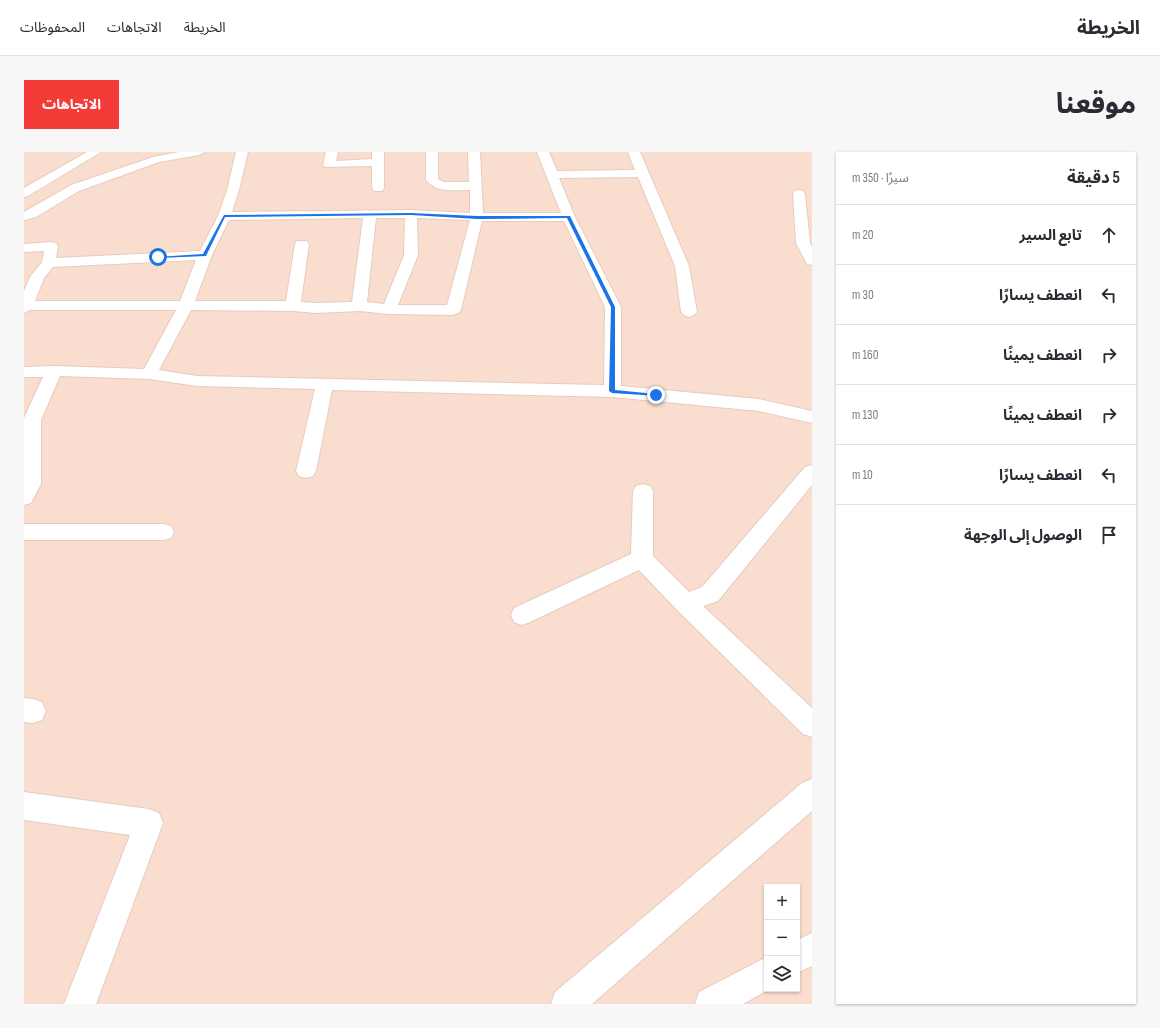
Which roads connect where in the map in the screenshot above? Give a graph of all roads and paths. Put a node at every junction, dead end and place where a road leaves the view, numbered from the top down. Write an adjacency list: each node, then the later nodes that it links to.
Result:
1 (95, 152): 14 (street)
2 (199, 152): 18 (street)
3 (242, 152): 19 (street)
4 (332, 152): 9 (street)
5 (432, 152): 12 (street)
6 (474, 152): 12 (street)
7 (543, 152): 11 (street)
8 (634, 152): 10 (street)
9 (378, 157): 13 (street)
10 (642, 174): 11 (street); 33 (street)
11 (552, 175): 20 (street)
12 (476, 186): 21 (street)
13 (378, 188)
14 (24, 193)
15 (799, 194): 25 (street)
16 (370, 214): 17 (street); 19 (street); 31 (street)
17 (411, 214): 21 (street); 32 (street)
18 (24, 216)
19 (224, 216): 24 (street)
20 (568, 217): 21 (street); 38 (street)
21 (477, 218): 32 (street)
22 (302, 244): 30 (street)
23 (24, 248): 26 (street)
24 (205, 255): 26 (street); 29 (street)
25 (812, 261)
26 (50, 263): 27 (street)
27 (30, 278): 28 (street)
28 (25, 306): 29 (street)
29 (186, 306): 30 (street); 36 (street)
30 (293, 306): 31 (street)
31 (359, 306): 32 (street)
32 (389, 309)
33 (689, 312)
34 (54, 371): 35 (street); 36 (street); 40 (street)
35 (24, 372)
36 (149, 374): 37 (street)
37 (325, 384): 38 (street); 42 (street)
38 (612, 391): 39 (street)
39 (812, 417)
40 (28, 420): 41 (street)
41 (28, 459): 45 (street)
42 (306, 471)
43 (812, 472): 49 (street)
44 (644, 491): 48 (street)
45 (24, 498)
46 (24, 532): 47 (street)
47 (164, 532)
48 (642, 559): 49 (street); 50 (street)
49 (685, 603): 51 (street)
50 (522, 615)
51 (812, 724)
52 (812, 793): 58 (street)
53 (24, 806): 57 (street)
54 (812, 949): 55 (street)
55 (799, 956)
56 (764, 975): 59 (street)
57 (80, 1004)
58 (566, 1004)
59 (711, 1004)

